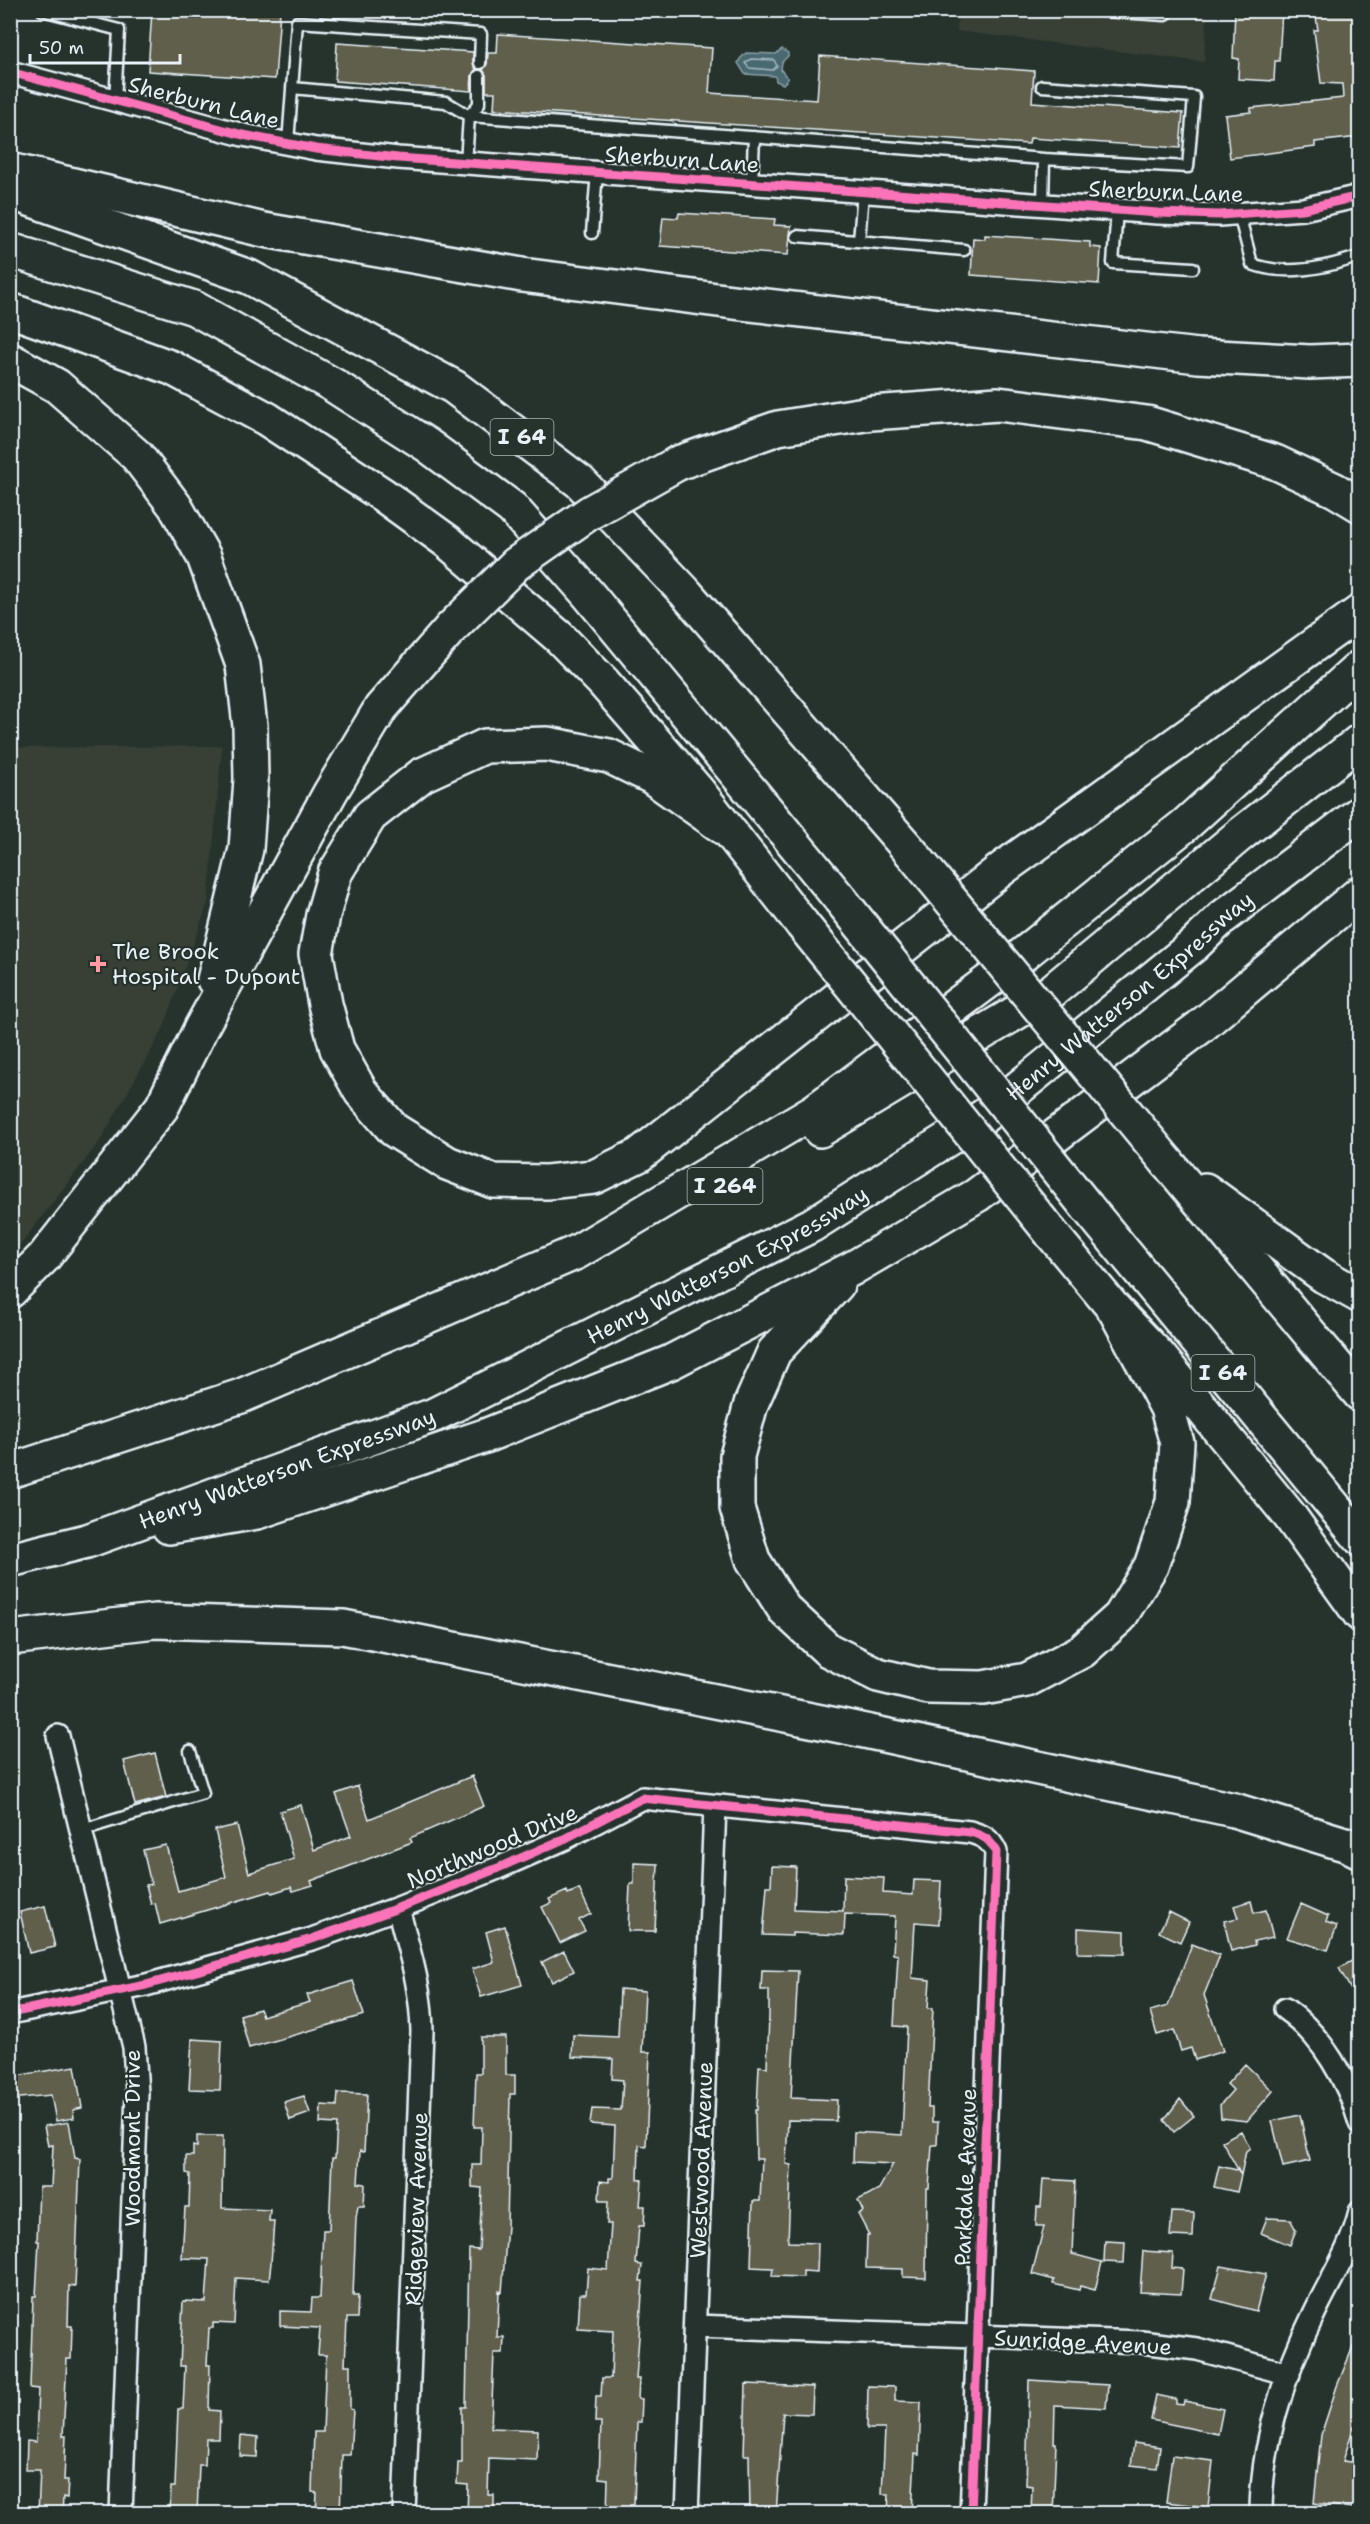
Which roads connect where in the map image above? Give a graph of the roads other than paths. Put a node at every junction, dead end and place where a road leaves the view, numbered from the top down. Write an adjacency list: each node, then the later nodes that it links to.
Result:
1 (42, 10): 10 (lane)
2 (1089, 10): 3 (lane)
3 (1125, 12): 4 (lane)
4 (1166, 13)
5 (480, 63): 9 (lane)
6 (10, 72): 10 (street, Sherburn Lane)
7 (479, 76): 11 (lane)
8 (1042, 86): 14 (lane)
9 (292, 88): 11 (lane); 13 (lane)
10 (115, 100): 13 (street, Sherburn Lane)
11 (469, 116): 12 (lane); 15 (lane)
12 (754, 138): 14 (lane); 18 (lane)
13 (288, 143): 15 (street, Sherburn Lane)
14 (1044, 159): 22 (lane)
15 (466, 163): 17 (street, Sherburn Lane)
16 (10, 170): 34 (highway)
17 (597, 172): 18 (street, Sherburn Lane); 25 (lane)
18 (752, 184): 20 (street, Sherburn Lane)
19 (10, 192): 45 (highway, I 64, bridge)
20 (862, 192): 22 (street, Sherburn Lane); 27 (lane)
21 (1359, 196): 24 (street, Sherburn Lane)
22 (1043, 205): 23 (street, Sherburn Lane)
23 (1117, 210): 24 (street, Sherburn Lane); 31 (lane)
24 (1239, 214): 30 (lane)
25 (592, 233)
26 (797, 236): 27 (lane)
27 (859, 241): 29 (lane)
28 (10, 250): 53 (highway, I 64, bridge)
29 (964, 250)
30 (1359, 256)
31 (1193, 268)
32 (10, 310): 40 (highway)
33 (10, 360): 44 (highway)
34 (1359, 360)
35 (1347, 498): 44 (highway, bridge)
36 (1359, 612): 40 (highway)
37 (1359, 667): 51 (highway)
38 (1359, 741): 52 (highway, I 264)
39 (1359, 813): 54 (highway, Henry Watterson Expressway)
40 (727, 830): 49 (highway, bridge)
41 (1359, 893): 43 (highway)
42 (1359, 918): 43 (highway)
43 (1290, 951): 46 (highway)
44 (201, 1028): 47 (highway)
45 (1167, 1162): 48 (highway); 50 (highway, I 64)
46 (853, 1268): 49 (highway); 54 (highway)
47 (10, 1291)
48 (1359, 1296)
49 (1115, 1310): 56 (highway)
50 (1359, 1394)
51 (10, 1471)
52 (10, 1486)
53 (1359, 1539)
54 (87, 1541): 55 (highway, Henry Watterson Expressway)
55 (10, 1560)
56 (1359, 1614)
57 (10, 1638): 63 (highway)
58 (58, 1736): 61 (street, Woodmont Drive)
59 (190, 1751): 61 (lane)
60 (715, 1806): 62 (street, Northwood Drive); 64 (street, Northwood Drive); 70 (street, Westwood Avenue)
61 (82, 1830): 65 (street, Woodmont Drive)
62 (992, 1843): 71 (street, Parkdale Avenue)
63 (1359, 1851)
64 (398, 1908): 65 (street, Northwood Drive); 74 (street, Ridgeview Avenue)
65 (122, 1991): 67 (street, Northwood Drive); 73 (street, Woodmont Drive)
66 (1286, 2009): 68 (street)
67 (10, 2013)
68 (1359, 2123)
69 (1359, 2212): 72 (street)
70 (694, 2325): 71 (street, Sunridge Avenue); 75 (street, Westwood Avenue)
71 (978, 2336): 72 (street, Sunridge Avenue); 76 (street, Parkdale Avenue)
72 (1288, 2374): 77 (street)
73 (121, 2514)
74 (404, 2514)
75 (687, 2514)
76 (971, 2514)
77 (1261, 2514)

